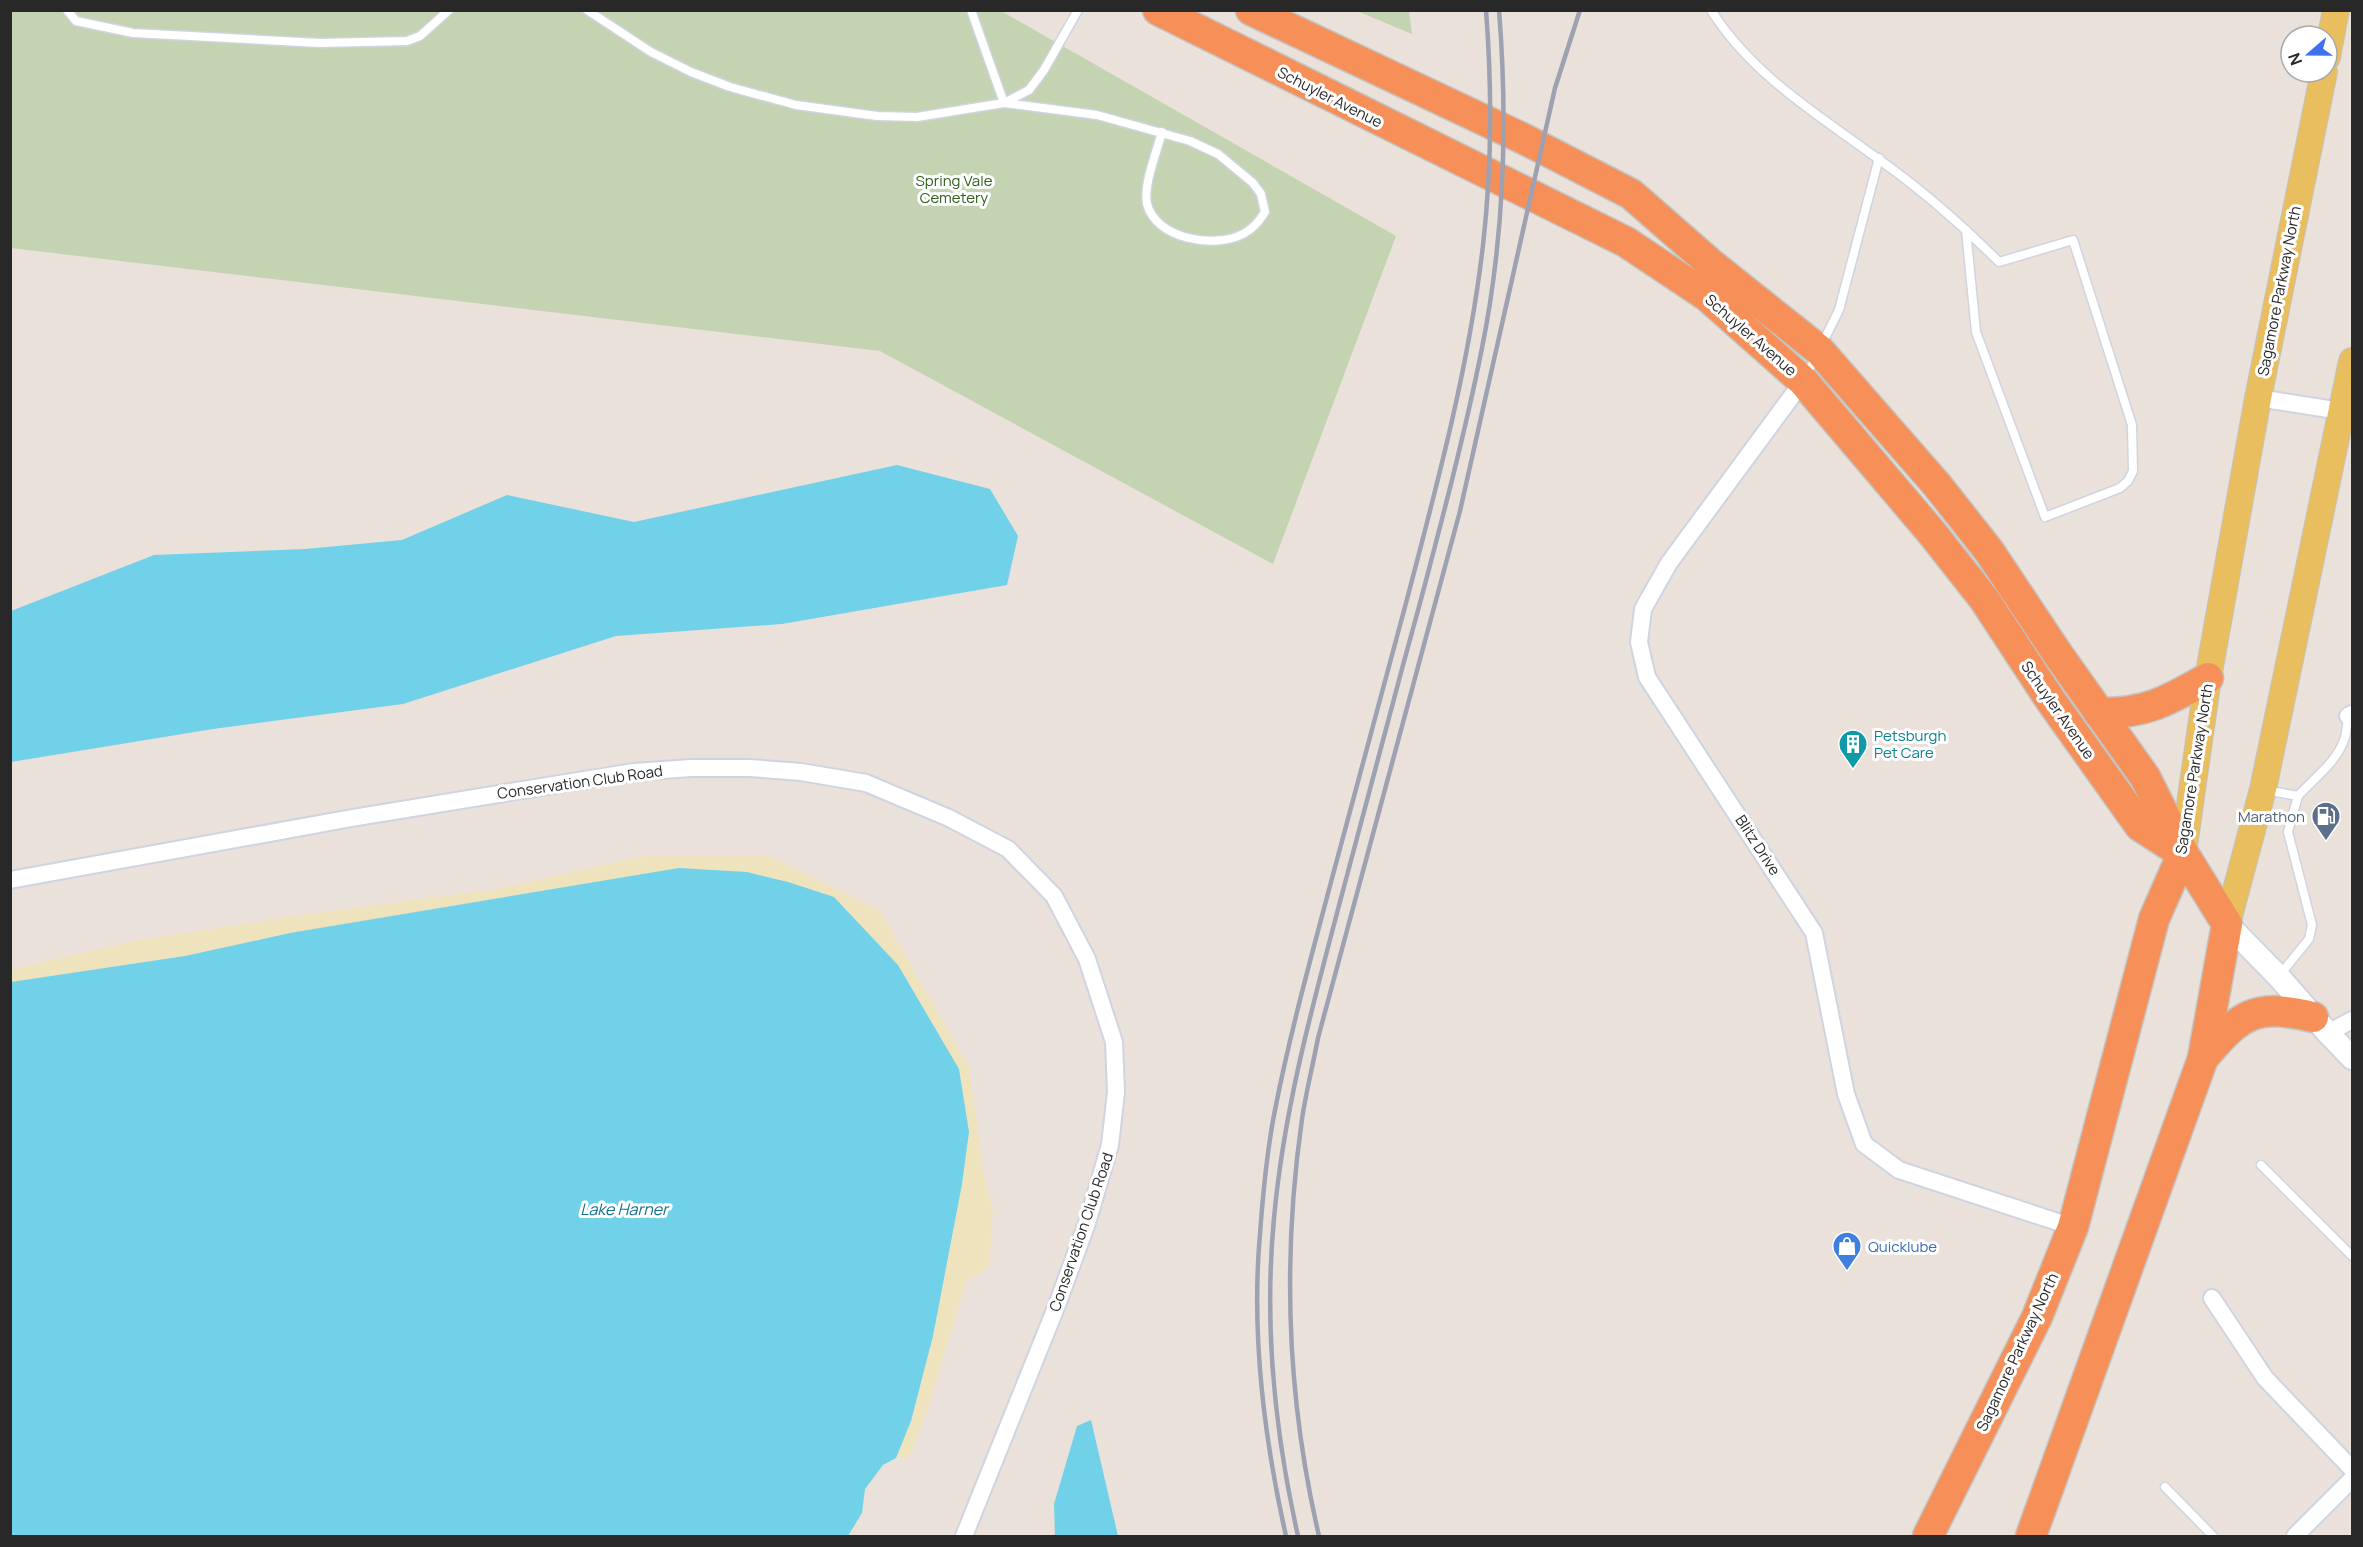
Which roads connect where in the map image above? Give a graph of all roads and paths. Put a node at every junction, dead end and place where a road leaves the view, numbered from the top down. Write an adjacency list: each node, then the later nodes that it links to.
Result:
1 (67, 10): 2 (lane)
2 (449, 10)
3 (587, 10): 10 (lane)
4 (971, 10): 10 (lane)
5 (1078, 10): 10 (lane)
6 (1158, 10): 16 (highway, Schuyler Avenue)
7 (1251, 10): 14 (highway, Schuyler Avenue)
8 (1711, 10): 12 (lane)
9 (2322, 84): 17 (main road, Sagamore Parkway North)
10 (1004, 103): 11 (lane)
11 (1162, 132): 11 (lane)
12 (1878, 158): 13 (lane); 14 (lane)
13 (1966, 230): 13 (lane)
14 (1819, 350): 16 (lane); 20 (highway, Schuyler Avenue)
15 (2352, 361): 18 (main road)
16 (1803, 381): 24 (highway, Schuyler Avenue); 33 (street, Blitz Drive)
17 (2258, 398): 18 (street); 19 (main road, Sagamore Parkway North)
18 (2347, 410): 22 (main road)
19 (2208, 678): 20 (highway); 24 (main road, Sagamore Parkway North)
20 (2099, 713): 24 (highway, Schuyler Avenue)
21 (2350, 715): 23 (lane)
22 (2263, 789): 23 (lane); 26 (main road)
23 (2298, 796): 27 (lane)
24 (2182, 853): 26 (highway, Schuyler Avenue); 33 (highway, Sagamore Parkway North)
25 (10, 880): 39 (street, Conservation Club Road)
26 (2227, 924): 27 (main road, Schuyler Avenue); 30 (highway)
27 (2278, 976): 29 (main road, Schuyler Avenue)
28 (2352, 1020): 29 (street)
29 (2320, 1025): 30 (highway); 31 (main road, Schuyler Avenue)
30 (2203, 1058): 41 (highway)
31 (2352, 1058)
32 (2261, 1165): 34 (lane)
33 (2073, 1227): 40 (highway, Sagamore Parkway North)
34 (2352, 1256)
35 (2212, 1298): 36 (street)
36 (2352, 1469)
37 (2352, 1479): 43 (street)
38 (2165, 1487): 42 (lane)
39 (964, 1536)
40 (1928, 1536)
41 (2031, 1536)
42 (2213, 1536)
43 (2295, 1536)

